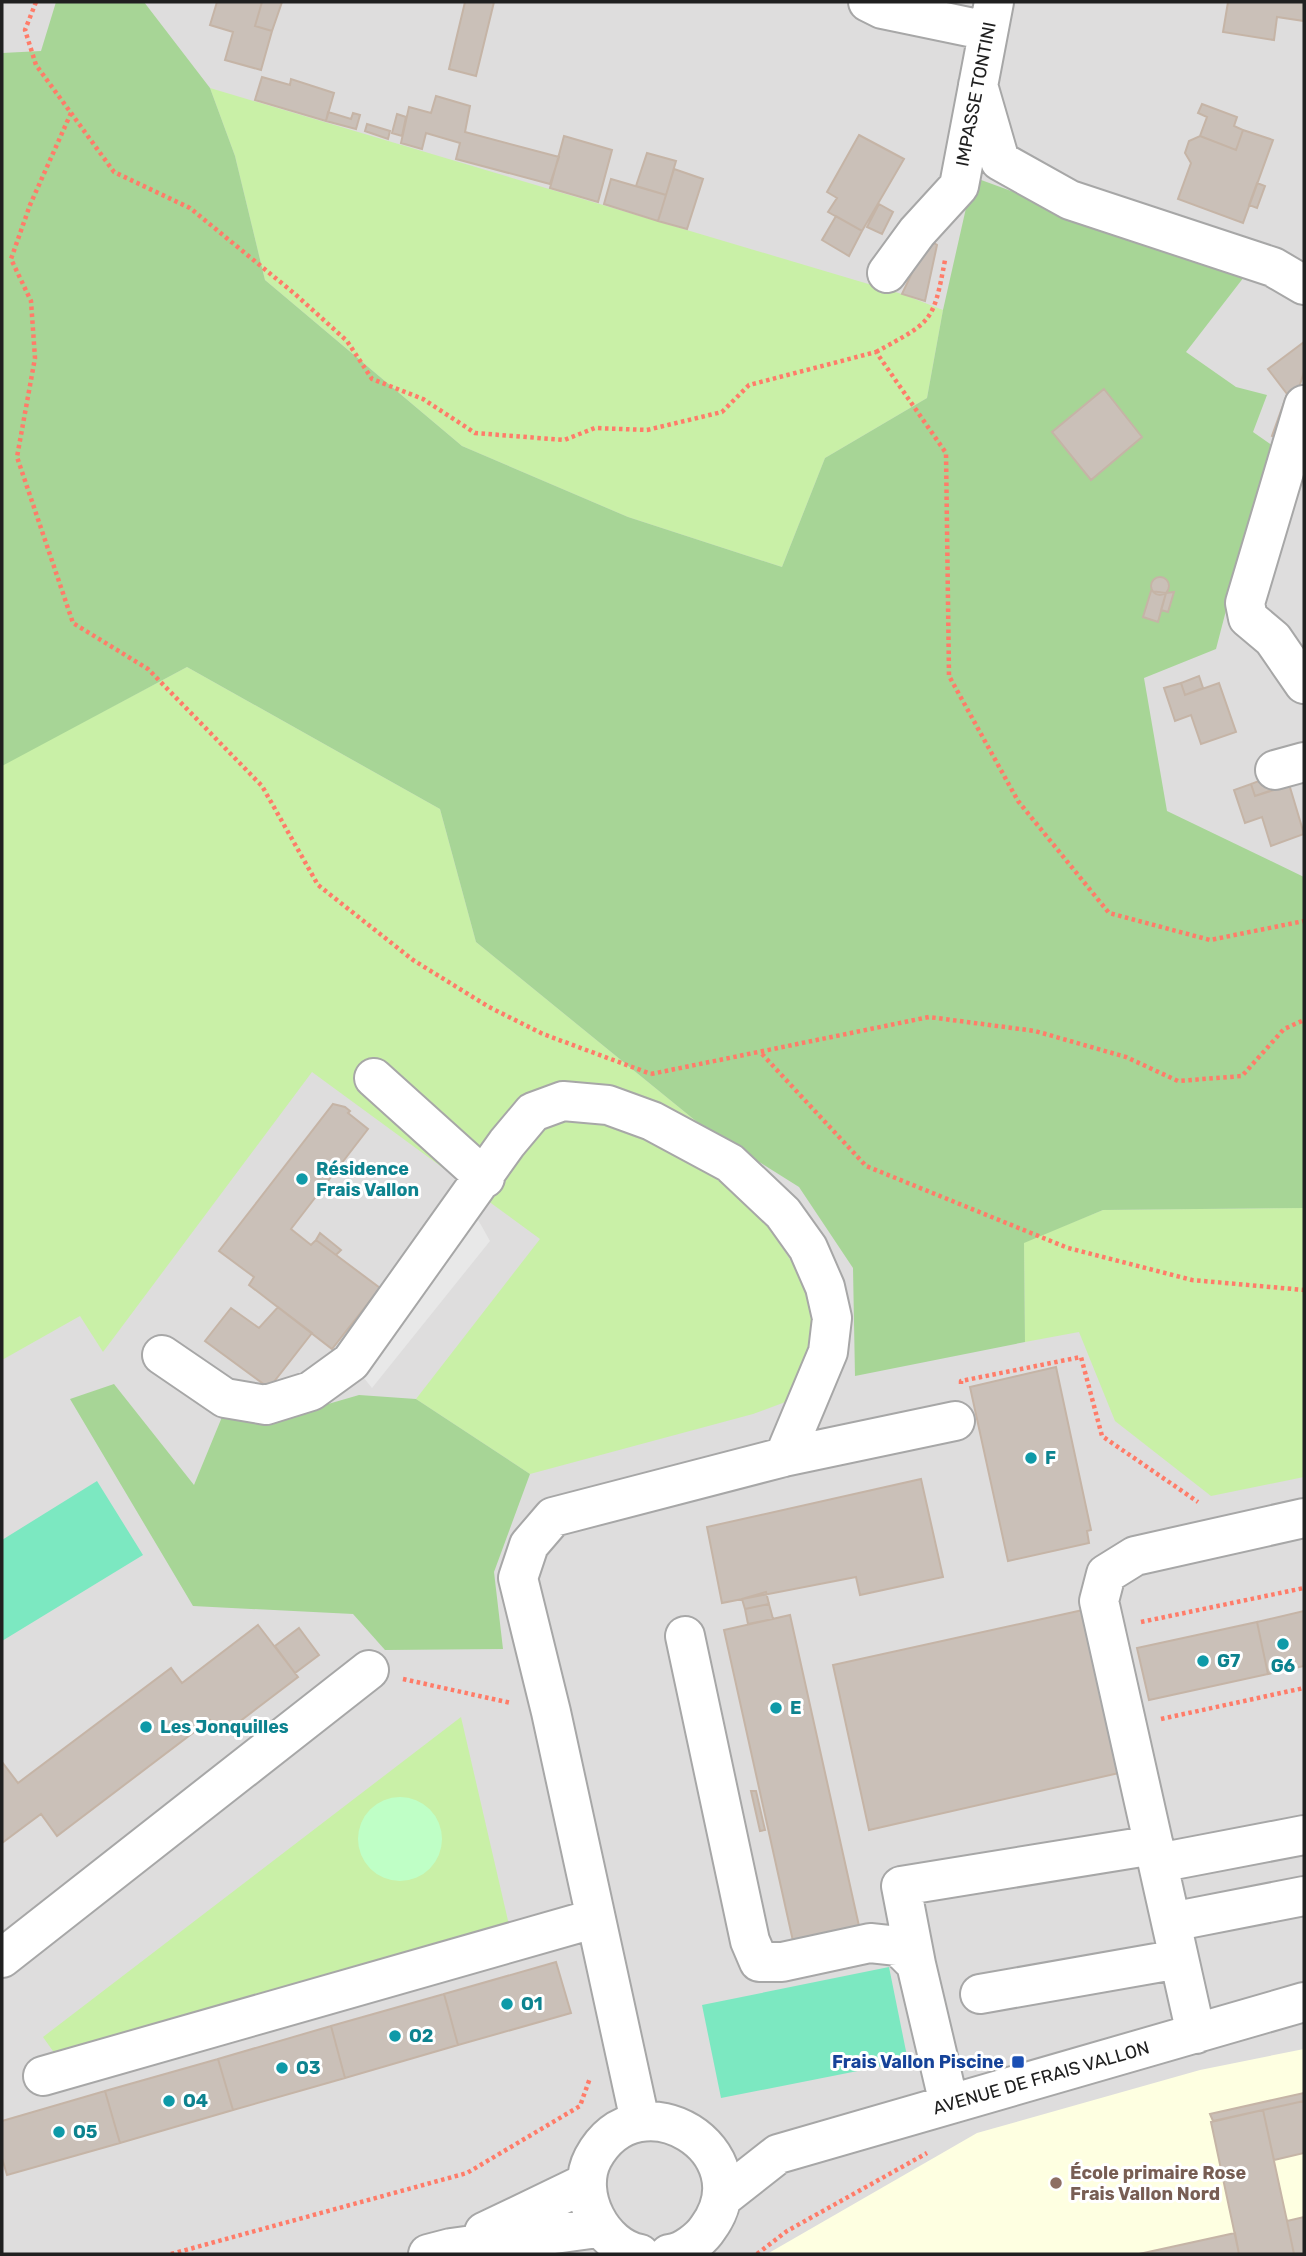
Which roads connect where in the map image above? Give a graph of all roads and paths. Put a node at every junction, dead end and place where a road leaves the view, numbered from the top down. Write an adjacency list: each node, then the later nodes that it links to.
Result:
1 (36, 2): 5 (path)
2 (868, 2): 3 (street)
3 (991, 16): 4 (street, IMPASSE TONTINI)
4 (978, 85): 6 (street, IMPASSE TONTINI); 7 (street)
5 (71, 113): 10 (path); 16 (path)
6 (887, 273)
7 (1289, 276): 9 (street)
8 (937, 307): 10 (path)
9 (1304, 307)
10 (876, 352): 13 (path)
11 (1304, 405): 12 (street)
12 (1304, 684)
13 (1304, 921)
14 (1304, 1020): 15 (path)
15 (762, 1054): 16 (path); 20 (path)
16 (651, 1074): 18 (path)
17 (374, 1078): 19 (street)
18 (652, 1121): 19 (street); 23 (street)
19 (485, 1178): 21 (street)
20 (1304, 1290)
21 (162, 1356)
22 (955, 1421): 23 (street); 24 (path)
23 (784, 1457): 31 (street)
24 (1180, 1488)
25 (1304, 1518): 27 (street)
26 (1304, 1588): 27 (path)
27 (1105, 1629): 32 (street)
28 (685, 1636): 40 (street)
29 (369, 1670): 31 (path); 38 (street)
30 (1304, 1688): 32 (path)
31 (551, 1712): 36 (street)
32 (1127, 1726): 34 (street)
33 (1304, 1835): 34 (street)
34 (1156, 1854): 37 (street); 40 (street)
35 (1304, 1896): 37 (street)
36 (593, 1919): 45 (street); 47 (street)
37 (1171, 1922): 39 (street)
38 (2, 1958)
39 (1179, 1959): 41 (street); 43 (street)
40 (916, 1964): 46 (street)
41 (980, 1994)
42 (1304, 2002): 43 (street, AVENUE DE FRAIS VALLON)
43 (1196, 2034): 46 (street, AVENUE DE FRAIS VALLON)
44 (593, 2070): 56 (path)
45 (43, 2076)
46 (949, 2105): 50 (street, AVENUE DE FRAIS VALLON)
47 (640, 2122): 48 (street); 51 (street)
48 (707, 2145): 50 (street, AVENUE DE FRAIS VALLON); 52 (street)
49 (938, 2147): 58 (path)
50 (778, 2154): 52 (street, AVENUE DE FRAIS VALLON)
51 (586, 2183): 54 (street); 55 (street)
52 (722, 2198): 53 (street)
53 (701, 2245): 57 (street)
54 (623, 2247): 55 (street)
55 (439, 2251)
56 (171, 2254)
57 (669, 2254)
58 (757, 2254)

